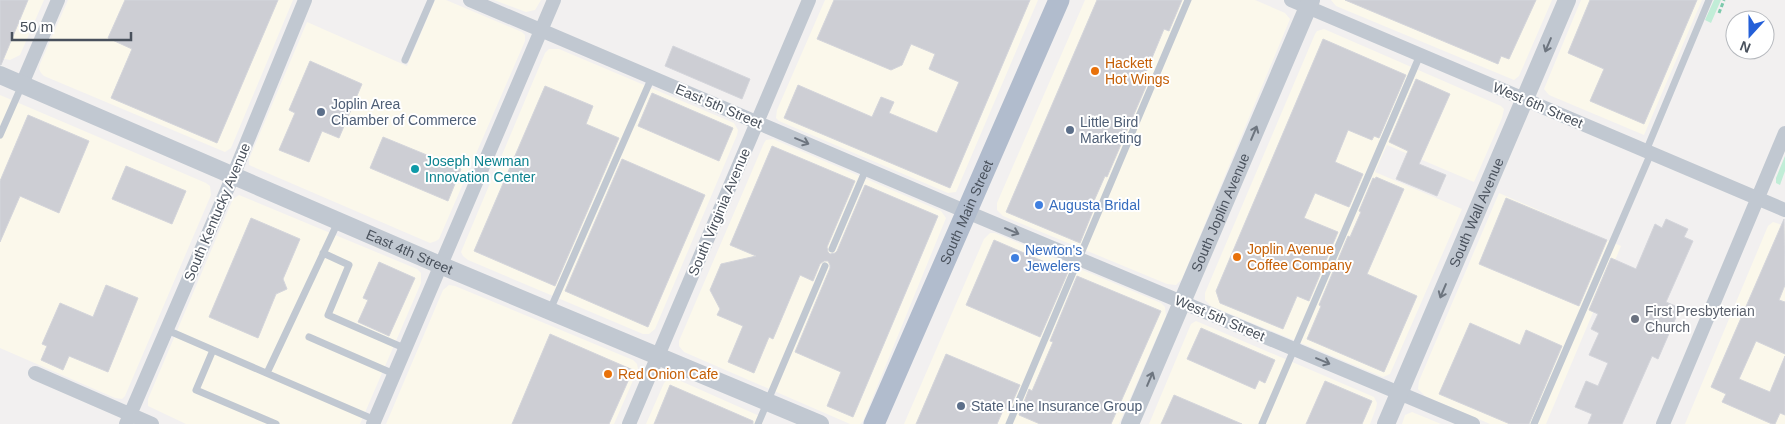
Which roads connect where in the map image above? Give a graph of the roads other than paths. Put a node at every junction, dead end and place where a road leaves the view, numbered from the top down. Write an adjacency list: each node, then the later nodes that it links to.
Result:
1 (58, 0): 18 (street)
2 (305, 0): 25 (street, South Kentucky Avenue)
3 (431, 0): 15 (lane)
4 (470, 0): 13 (street, East 5th Street)
5 (554, 0): 13 (street)
6 (809, 0): 20 (street, South Virginia Avenue)
7 (1059, 0): 28 (main road, South Main Street)
8 (1188, 0): 32 (lane)
9 (1291, 0): 12 (street, West 6th Street)
10 (1567, 0): 19 (street, South Wall Avenue, one-way to 19)
11 (1709, 0): 23 (lane)
12 (1309, 4): 14 (street, West 6th Street); 35 (street, South Joplin Avenue, one-way to 12)
13 (542, 30): 17 (street, East 5th Street); 33 (street)
14 (1420, 55): 19 (street, West 6th Street); 40 (lane)
15 (405, 60)
16 (0, 75): 18 (street, East 4th Street)
17 (652, 77): 20 (street, East 5th Street); 36 (lane)
18 (22, 84): 22 (lane); 25 (street, East 4th Street)
19 (1524, 100): 23 (street, West 6th Street); 46 (street, South Wall Avenue, one-way to 46)
20 (757, 122): 24 (street, East 5th Street, one-way to 24); 42 (street, South Virginia Avenue)
21 (1785, 133): 26 (street)
22 (0, 136)
23 (1648, 152): 26 (street, West 6th Street); 61 (lane)
24 (866, 169): 28 (street, East 5th Street); 30 (lane)
25 (233, 176): 29 (street, East 4th Street); 37 (street, South Kentucky Avenue)
26 (1757, 199): 27 (street, West 6th Street); 62 (street)
27 (1785, 210)
28 (967, 212): 32 (street, West 5th Street, one-way to 32); 55 (main road, South Main Street)
29 (338, 221): 31 (lane); 33 (street, East 4th Street)
30 (832, 249)
31 (323, 253): 39 (lane); 44 (lane)
32 (1079, 258): 35 (street, West 5th Street); 56 (lane)
33 (440, 265): 36 (street, East 4th Street); 39 (street)
34 (825, 266): 47 (lane)
35 (1182, 302): 40 (street, West 5th Street); 57 (street, South Joplin Avenue, one-way to 35)
36 (550, 311): 42 (street, East 4th Street)
37 (167, 330): 41 (lane); 48 (street, South Kentucky Avenue)
38 (309, 337): 45 (lane)
39 (404, 348): 45 (street)
40 (1294, 349): 46 (street, West 5th Street, one-way to 46); 58 (lane)
41 (213, 350): 44 (lane); 51 (lane)
42 (658, 356): 47 (street, East 4th Street); 52 (street, South Virginia Avenue)
43 (35, 373): 48 (street)
44 (267, 373): 49 (lane)
45 (394, 374): 49 (street)
46 (1400, 393): 59 (street, South Wall Avenue); 60 (street, West 5th Street)
47 (767, 402): 53 (lane); 54 (street, East 4th Street)
48 (128, 419): 50 (street)
49 (374, 422)
50 (152, 424)
51 (276, 424)
52 (629, 424)
53 (758, 424)
54 (820, 424)
55 (874, 424)
56 (1009, 424)
57 (1130, 424)
58 (1262, 424)
59 (1386, 424)
60 (1473, 424)
61 (1534, 424)
62 (1663, 424)

